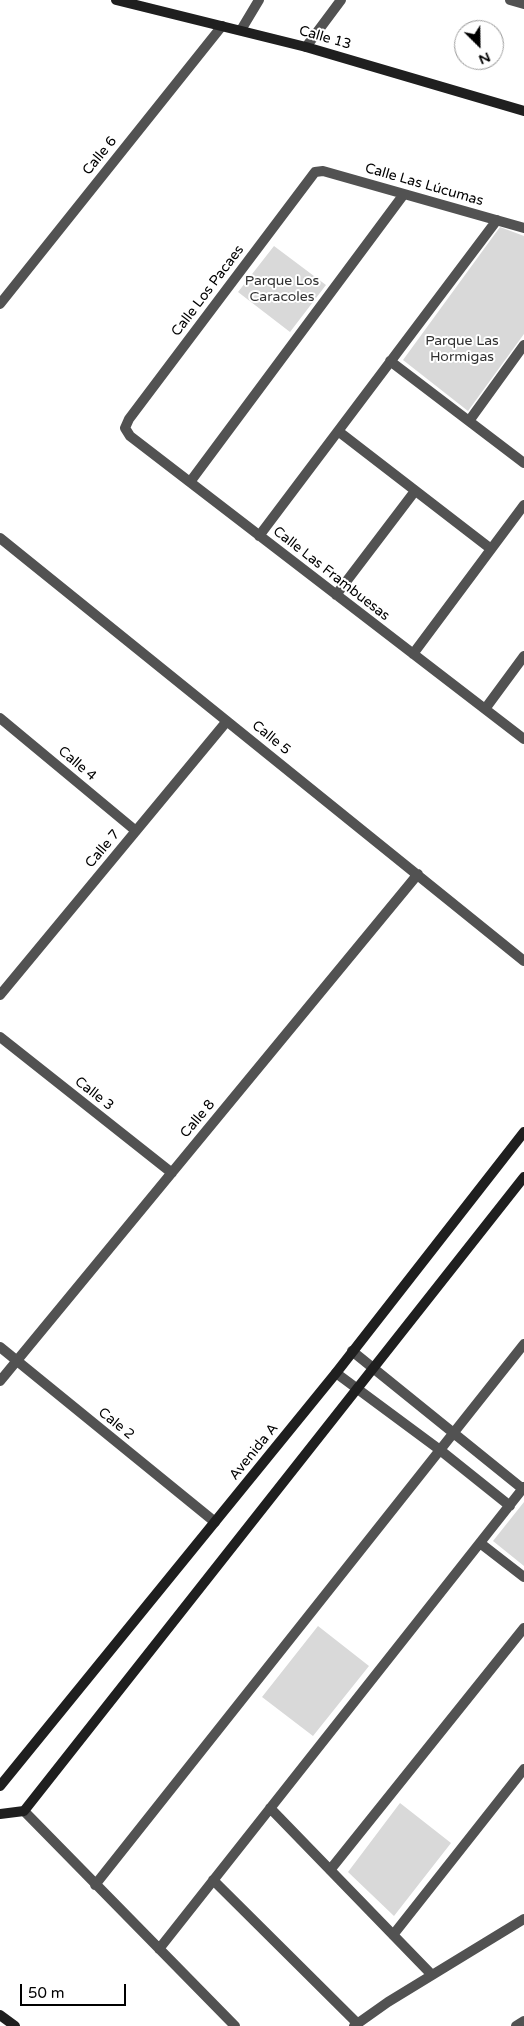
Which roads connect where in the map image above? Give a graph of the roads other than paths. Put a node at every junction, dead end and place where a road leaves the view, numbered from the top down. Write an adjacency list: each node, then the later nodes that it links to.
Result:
1 (116, 0): 5 (street, Calle 13)
2 (258, 0): 8 (street)
3 (341, 0): 9 (street)
4 (510, 0): 6 (street)
5 (150, 4): 7 (street, Calle 13)
6 (524, 4)
7 (222, 26): 8 (street, Calle 13); 15 (street, Calle 6)
8 (241, 30): 9 (street, Calle 13)
9 (306, 47): 10 (street, Calle 13)
10 (524, 111)
11 (316, 172): 12 (street, Calle Las Lúcumas); 19 (street, Calle Los Pacaes)
12 (404, 194): 13 (street, Calle Las Lúcumas); 22 (street)
13 (497, 220): 14 (street, Calle Las Lúcumas); 17 (street)
14 (524, 228)
15 (0, 304)
16 (524, 345): 18 (street)
17 (390, 361): 18 (street); 20 (street)
18 (469, 421): 21 (street)
19 (126, 428): 22 (street, Calle Las Frambuesas)
20 (338, 431): 23 (street); 25 (street)
21 (524, 463)
22 (190, 482): 25 (street, Calle Las Frambuesas)
23 (415, 490): 27 (street); 28 (street)
24 (524, 504): 27 (street)
25 (259, 536): 28 (street, Calle Las Frambuesas)
26 (0, 538): 33 (street, Calle 5)
27 (491, 549): 29 (street)
28 (336, 595): 29 (street, Calle Las Frambuesas)
29 (413, 654): 31 (street, Calle Las Frambuesas)
30 (524, 656): 31 (street)
31 (485, 709): 34 (street, Calle Las Frambuesas)
32 (0, 718): 35 (street, Calle 4)
33 (227, 721): 35 (street, Calle 7); 36 (street, Calle 5)
34 (524, 739)
35 (136, 831): 38 (street, Calle 7)
36 (418, 874): 37 (street, Calle 5); 41 (street, Calle 8)
37 (524, 961)
38 (0, 995)
39 (0, 1036): 41 (street, Calle 3)
40 (524, 1132): 45 (street, Avenida A)
41 (172, 1173): 46 (street, Calle 8)
42 (524, 1177): 47 (street)
43 (524, 1344): 51 (street)
44 (0, 1347): 46 (street, Cale 2)
45 (352, 1351): 47 (street); 48 (street, Avenida A)
46 (16, 1360): 49 (street, Calle 8); 55 (street, Cale 2)
47 (373, 1369): 50 (street); 51 (street)
48 (336, 1373): 50 (street); 55 (street, Avenida A)
49 (0, 1381)
50 (359, 1389): 52 (street); 62 (street)
51 (453, 1433): 52 (street); 53 (street)
52 (440, 1450): 54 (street); 66 (street)
53 (523, 1488): 54 (street)
54 (510, 1506): 56 (street)
55 (215, 1522): 60 (street, Avenida A)
56 (480, 1543): 57 (street); 61 (street)
57 (524, 1577)
58 (524, 1628): 64 (street)
59 (524, 1769): 68 (street)
60 (0, 1786)
61 (270, 1808): 64 (street); 65 (street)
62 (24, 1811): 63 (street); 66 (street)
63 (0, 1814)
64 (330, 1870): 68 (street)
65 (214, 1880): 69 (street); 73 (street)
66 (95, 1884): 69 (street)
67 (524, 1919): 70 (street)
68 (394, 1935): 70 (street)
69 (159, 1949): 75 (street)
70 (432, 1975): 73 (street)
71 (0, 2015): 74 (street)
72 (524, 2021): 76 (street)
73 (356, 2025)
74 (15, 2026)
75 (235, 2026)
76 (516, 2026)

